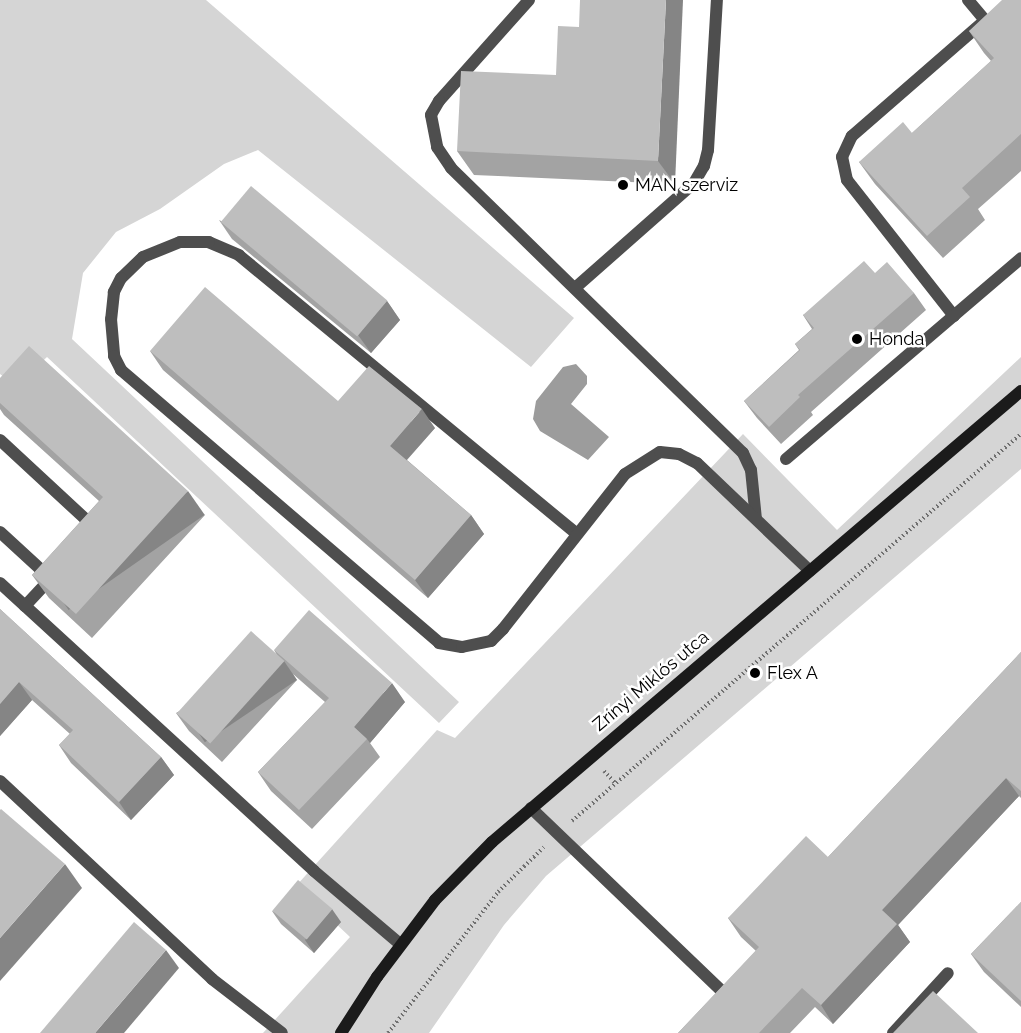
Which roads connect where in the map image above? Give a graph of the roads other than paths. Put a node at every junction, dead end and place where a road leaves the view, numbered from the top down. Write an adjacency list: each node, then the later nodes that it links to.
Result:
1 (529, 0): 5 (lane)
2 (717, 0): 5 (lane)
3 (968, 0): 6 (lane)
4 (1021, 258): 6 (lane)
5 (574, 288): 10 (lane)
6 (954, 316): 9 (lane)
7 (1021, 391): 15 (main road, Zrínyi Miklós utca)
8 (0, 440): 13 (lane)
9 (786, 459)
10 (756, 519): 12 (lane); 15 (lane)
11 (0, 532): 16 (lane)
12 (577, 534): 12 (lane)
13 (90, 538)
14 (66, 563): 16 (lane)
15 (810, 571): 20 (main road, Zrínyi Miklós utca)
16 (50, 579): 18 (lane)
17 (0, 583): 18 (lane)
18 (25, 606): 21 (lane)
19 (0, 781): 24 (lane)
20 (531, 808): 21 (main road, Zrínyi Miklós utca); 23 (lane)
21 (400, 944): 25 (main road, Zrínyi Miklós utca)
22 (948, 973): 26 (lane)
23 (724, 993)
24 (278, 1032)
25 (341, 1033)
26 (893, 1033)

